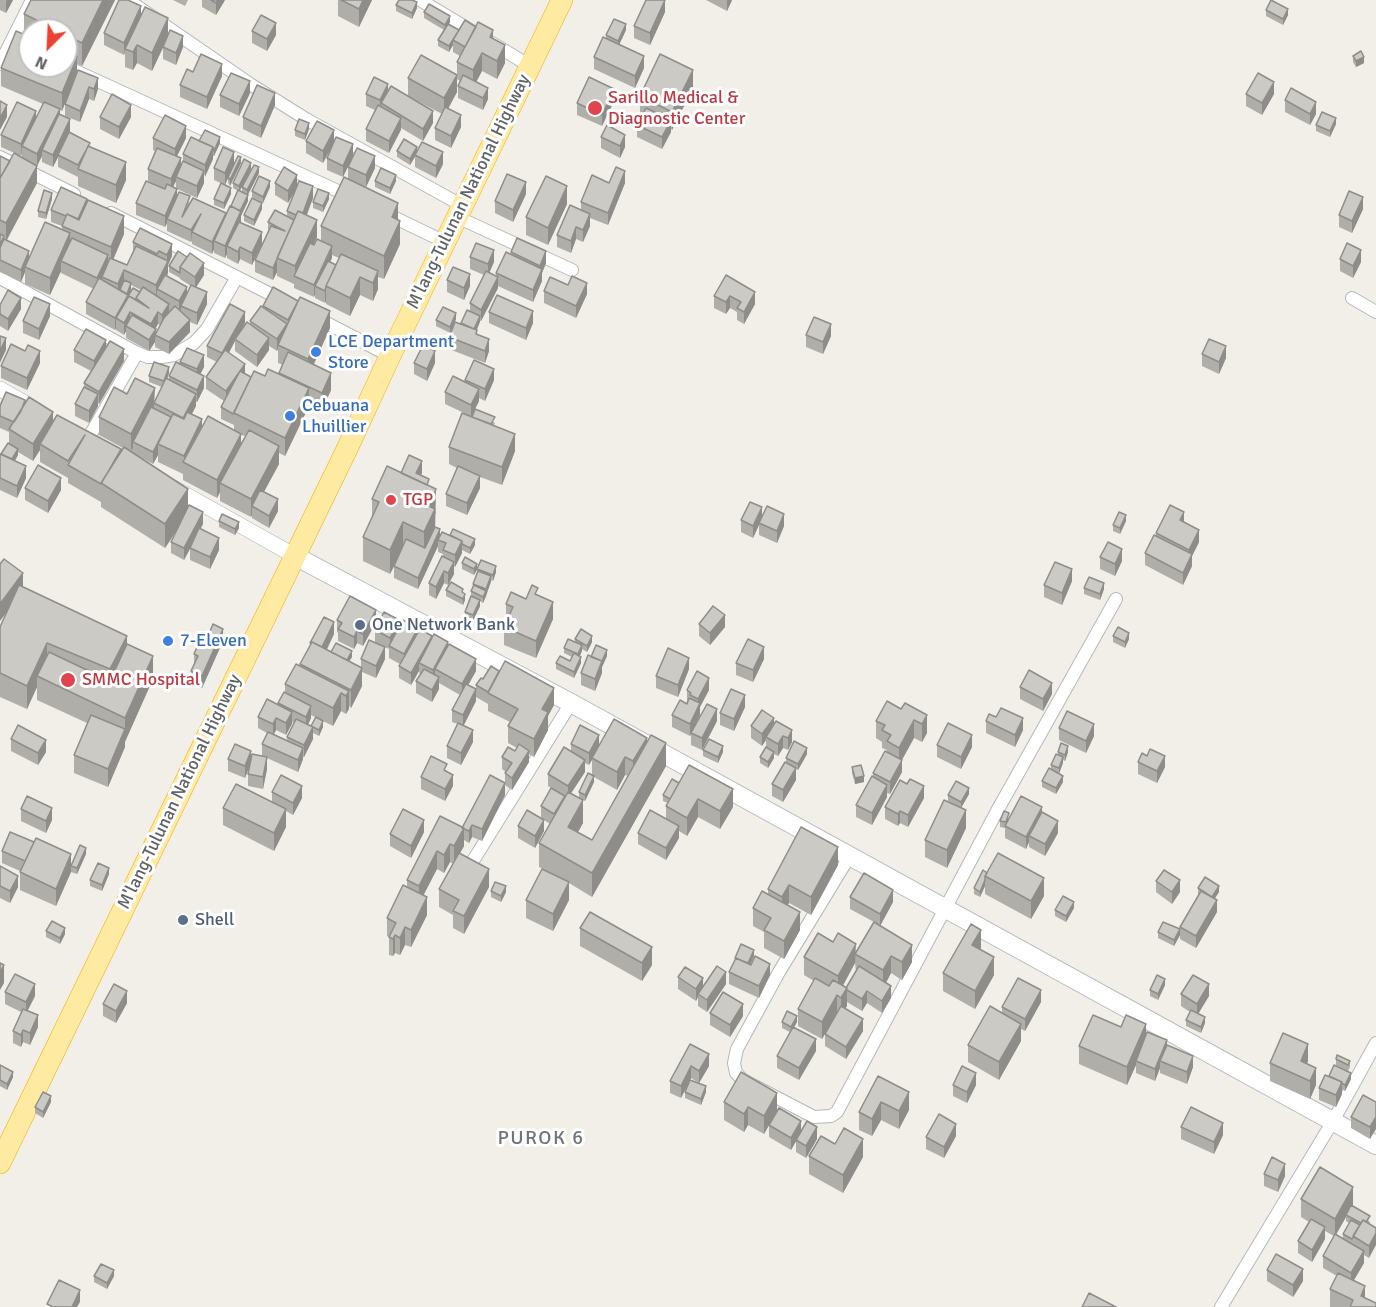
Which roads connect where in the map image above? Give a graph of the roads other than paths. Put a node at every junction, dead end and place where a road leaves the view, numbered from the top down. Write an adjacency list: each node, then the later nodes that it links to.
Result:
1 (32, 0): 5 (street)
2 (128, 0): 9 (street)
3 (420, 0): 6 (street)
4 (562, 0): 6 (highway, M'lang-Tulunan National Highway)
5 (0, 64)
6 (530, 66): 9 (highway, M'lang-Tulunan National Highway)
7 (78, 72): 10 (street)
8 (0, 157): 12 (street)
9 (460, 212): 10 (highway, M'lang-Tulunan National Highway); 11 (street)
10 (445, 242): 19 (highway, M'lang-Tulunan National Highway)
11 (572, 270)
12 (237, 277): 15 (street); 18 (street)
13 (0, 278): 18 (street)
14 (1352, 298): 16 (street)
15 (288, 303)
16 (1376, 312)
17 (309, 314): 19 (street)
18 (136, 353): 22 (street)
19 (390, 356): 24 (highway, M'lang-Tulunan National Highway)
20 (0, 389): 21 (street)
21 (39, 411)
22 (89, 439)
23 (161, 480): 24 (street)
24 (295, 556): 26 (main road); 33 (highway, M'lang-Tulunan National Highway)
25 (1116, 599): 29 (street)
26 (571, 703): 27 (main road); 28 (street)
27 (849, 857): 29 (main road); 29 (street)
28 (471, 864)
29 (945, 910): 31 (main road)
30 (1376, 1043): 31 (street)
31 (1333, 1120): 32 (main road); 34 (street)
32 (1376, 1145)
33 (0, 1162)
34 (1221, 1307)

